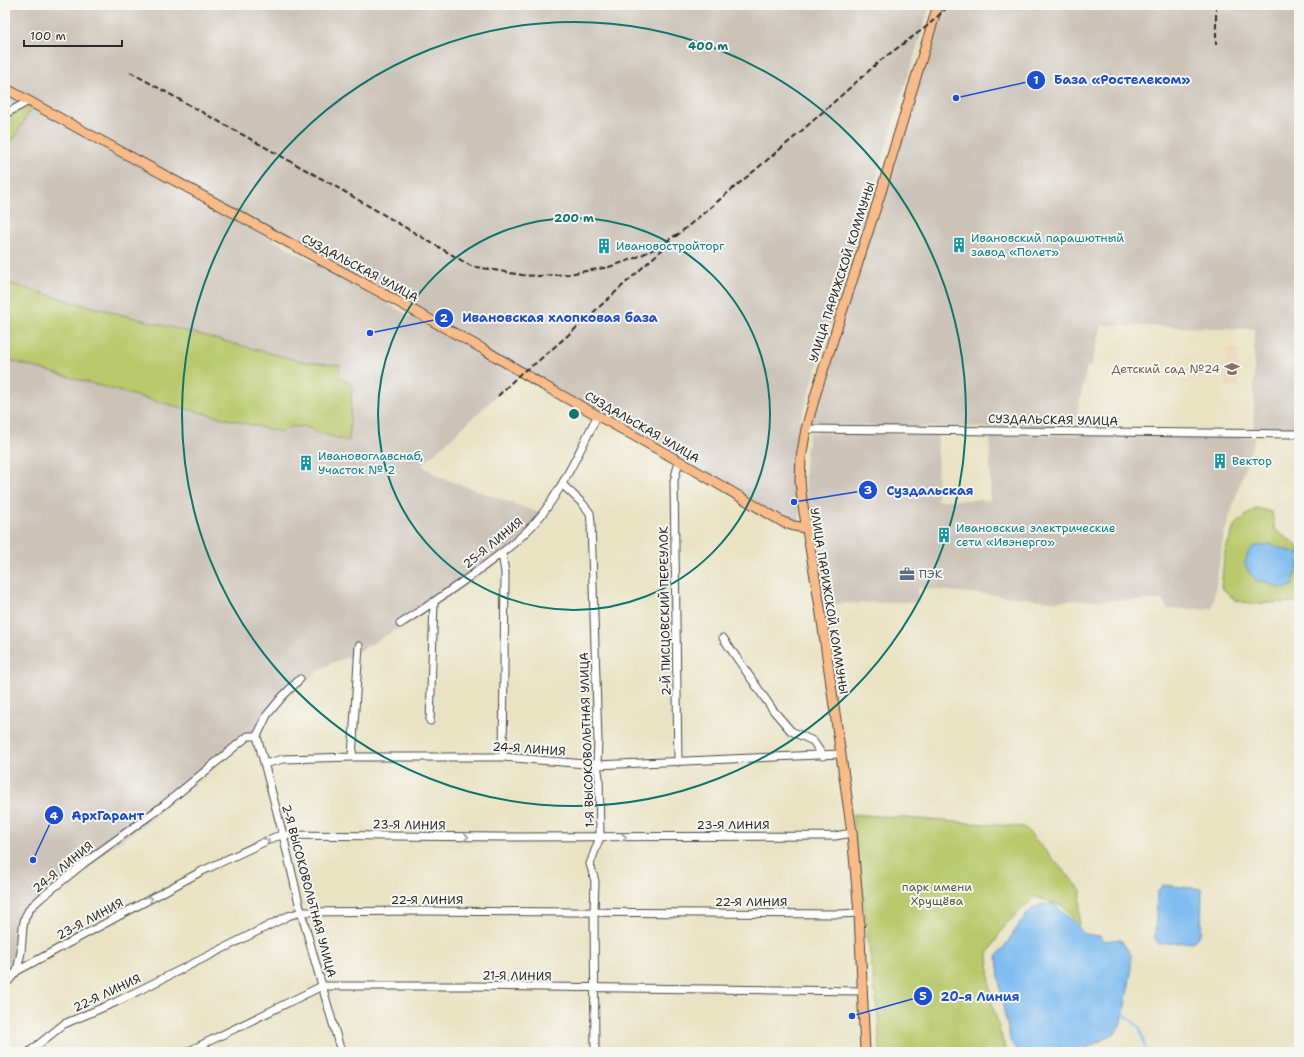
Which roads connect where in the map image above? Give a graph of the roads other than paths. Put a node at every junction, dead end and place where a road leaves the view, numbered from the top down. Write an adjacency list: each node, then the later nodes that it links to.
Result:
1 (938, 5): 6 (main road, УЛИЦА ПАРИЖСКОЙ КОММУНЫ)
2 (5, 88): 3 (main road, СУЗДАЛЬСКАЯ УЛИЦА)
3 (29, 101): 4 (street); 5 (main road, СУЗДАЛЬСКАЯ УЛИЦА)
4 (5, 114)
5 (598, 415): 8 (main road, СУЗДАЛЬСКАЯ УЛИЦА); 9 (street, 25-Я ЛИНИЯ)
6 (806, 429): 7 (street, СУЗДАЛЬСКАЯ УЛИЦА); 10 (main road, УЛИЦА ПАРИЖСКОЙ КОММУНЫ)
7 (1299, 434)
8 (679, 461): 10 (main road, СУЗДАЛЬСКАЯ УЛИЦА); 23 (street, 2-Й ПИСЦОВСКИЙ ПЕРЕУЛОК)
9 (562, 484): 11 (street, 25-Я ЛИНИЯ); 25 (street, 1-Я ВЫСОКОВОЛЬТНАЯ УЛИЦА)
10 (806, 528): 19 (main road, УЛИЦА ПАРИЖСКОЙ КОММУНЫ)
11 (502, 553): 12 (street, 25-Я ЛИНИЯ); 22 (street)
12 (434, 603): 13 (street, 25-Я ЛИНИЯ); 17 (street)
13 (400, 624)
14 (724, 638): 20 (street)
15 (359, 646): 21 (street)
16 (300, 679): 18 (street)
17 (430, 721)
18 (257, 736): 24 (street, 2-Я ВЫСОКОВОЛЬТНАЯ УЛИЦА); 32 (street, 24-Я ЛИНИЯ)
19 (840, 754): 20 (street, 24-Я ЛИНИЯ); 26 (main road, УЛИЦА ПАРИЖСКОЙ КОММУНЫ)
20 (823, 756): 23 (street, 24-Я ЛИНИЯ)
21 (352, 757): 22 (street, 24-Я ЛИНИЯ); 24 (street, 24-Я ЛИНИЯ)
22 (503, 757): 25 (street, 24-Я ЛИНИЯ)
23 (678, 762): 25 (street, 24-Я ЛИНИЯ)
24 (264, 764): 27 (street, 2-Я ВЫСОКОВОЛЬТНАЯ УЛИЦА)
25 (597, 765): 28 (street, 1-Я ВЫСОКОВОЛЬТНАЯ УЛИЦА)
26 (852, 832): 28 (street, 23-Я ЛИНИЯ, one-way to 26); 31 (main road, УЛИЦА ПАРИЖСКОЙ КОММУНЫ)
27 (283, 835): 28 (street, 23-Я ЛИНИЯ, one-way to 28); 29 (street, 2-Я ВЫСОКОВОЛЬТНАЯ УЛИЦА); 32 (street, 23-Я ЛИНИЯ, one-way to 27)
28 (600, 837): 30 (street, 1-Я ВЫСОКОВОЛЬТНАЯ УЛИЦА)
29 (301, 912): 30 (street, 22-Я ЛИНИЯ); 34 (street, 2-Я ВЫСОКОВОЛЬТНАЯ УЛИЦА); 37 (street, 22-Я ЛИНИЯ)
30 (594, 912): 31 (street, 22-Я ЛИНИЯ); 35 (street, 1-Я ВЫСОКОВОЛЬТНАЯ УЛИЦА)
31 (859, 913): 36 (main road, УЛИЦА ПАРИЖСКОЙ КОММУНЫ)
32 (18, 971): 33 (street, 23-Я ЛИНИЯ)
33 (5, 985)
34 (322, 986): 35 (street, 21-Я ЛИНИЯ); 38 (street, 21-Я ЛИНИЯ); 39 (street, 2-Я ВЫСОКОВОЛЬТНАЯ УЛИЦА)
35 (595, 988): 36 (street, 21-Я ЛИНИЯ); 40 (street, 1-Я ВЫСОКОВОЛЬТНАЯ УЛИЦА)
36 (862, 991): 41 (main road, УЛИЦА ПАРИЖСКОЙ КОММУНЫ)
37 (29, 1052)
38 (187, 1052)
39 (341, 1052)
40 (595, 1052)
41 (865, 1052)

